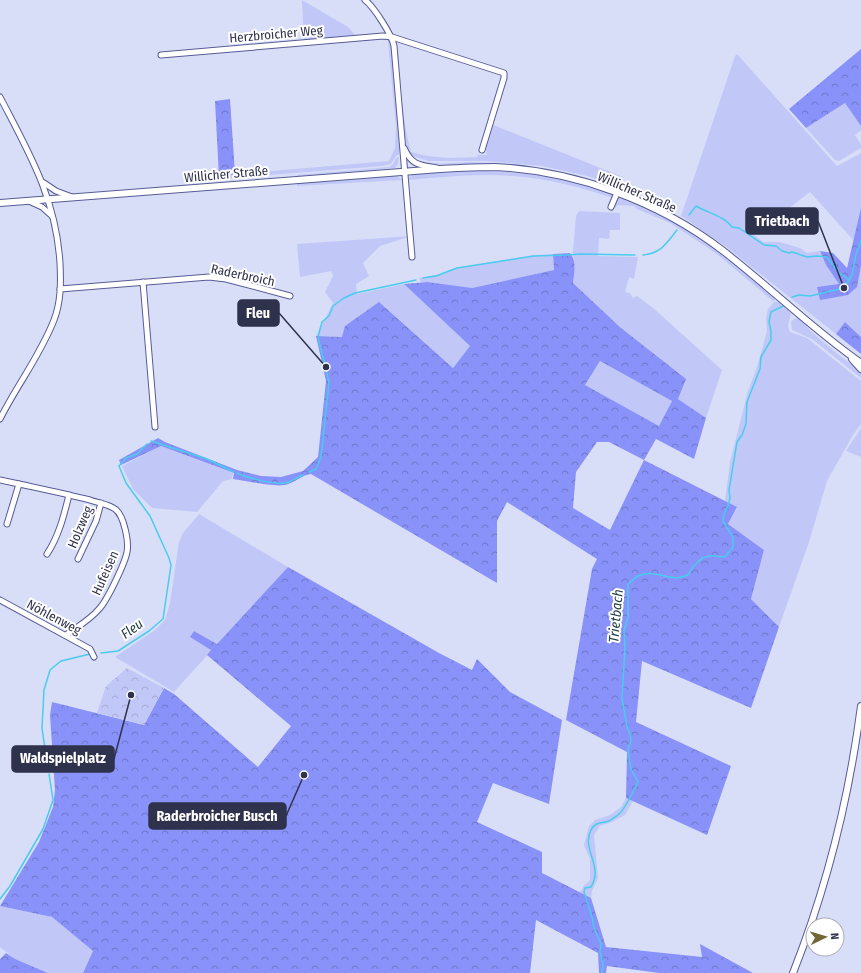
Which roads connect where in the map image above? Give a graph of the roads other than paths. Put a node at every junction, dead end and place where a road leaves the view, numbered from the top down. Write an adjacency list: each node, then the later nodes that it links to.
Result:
1 (368, 1): 2 (street)
2 (392, 37): 3 (street, Herzbroicher Weg); 5 (street); 6 (street, Herzbroicher Weg)
3 (161, 55)
4 (0, 97): 9 (street)
5 (402, 146): 7 (street); 8 (street)
6 (482, 150)
7 (440, 168): 8 (main road, Willicher Straße); 10 (main road, Willicher Straße)
8 (405, 171): 11 (main road, Willicher Straße); 17 (street)
9 (43, 182): 11 (street); 12 (street)
10 (617, 193): 15 (street); 21 (main road, Willicher Straße)
11 (73, 197): 12 (main road, Willicher Straße)
12 (49, 199): 13 (main road, Willicher Straße); 16 (street)
13 (28, 201): 14 (main road, Willicher Straße); 16 (street)
14 (0, 203)
15 (610, 207)
16 (53, 218): 19 (street)
17 (412, 257)
18 (143, 282): 19 (street, Raderbroich); 20 (street, Raderbroich); 25 (street)
19 (60, 289): 24 (street)
20 (290, 296)
21 (849, 355): 22 (main road, Willicher Straße); 23 (main road)
22 (861, 363)
23 (861, 369)
24 (0, 419)
25 (155, 426)
26 (0, 480): 27 (street, Hufeisen)
27 (18, 484): 28 (street, Hufeisen); 30 (street)
28 (69, 495): 29 (street, Hufeisen); 31 (street)
29 (101, 504): 32 (street, Holzweg); 34 (street, Hufeisen)
30 (7, 524)
31 (47, 554)
32 (78, 559)
33 (0, 600): 34 (street, Nöhlenweg)
34 (66, 635): 35 (street, Nöhlenweg)
35 (94, 657)
36 (861, 706): 37 (main road)
37 (793, 973)

